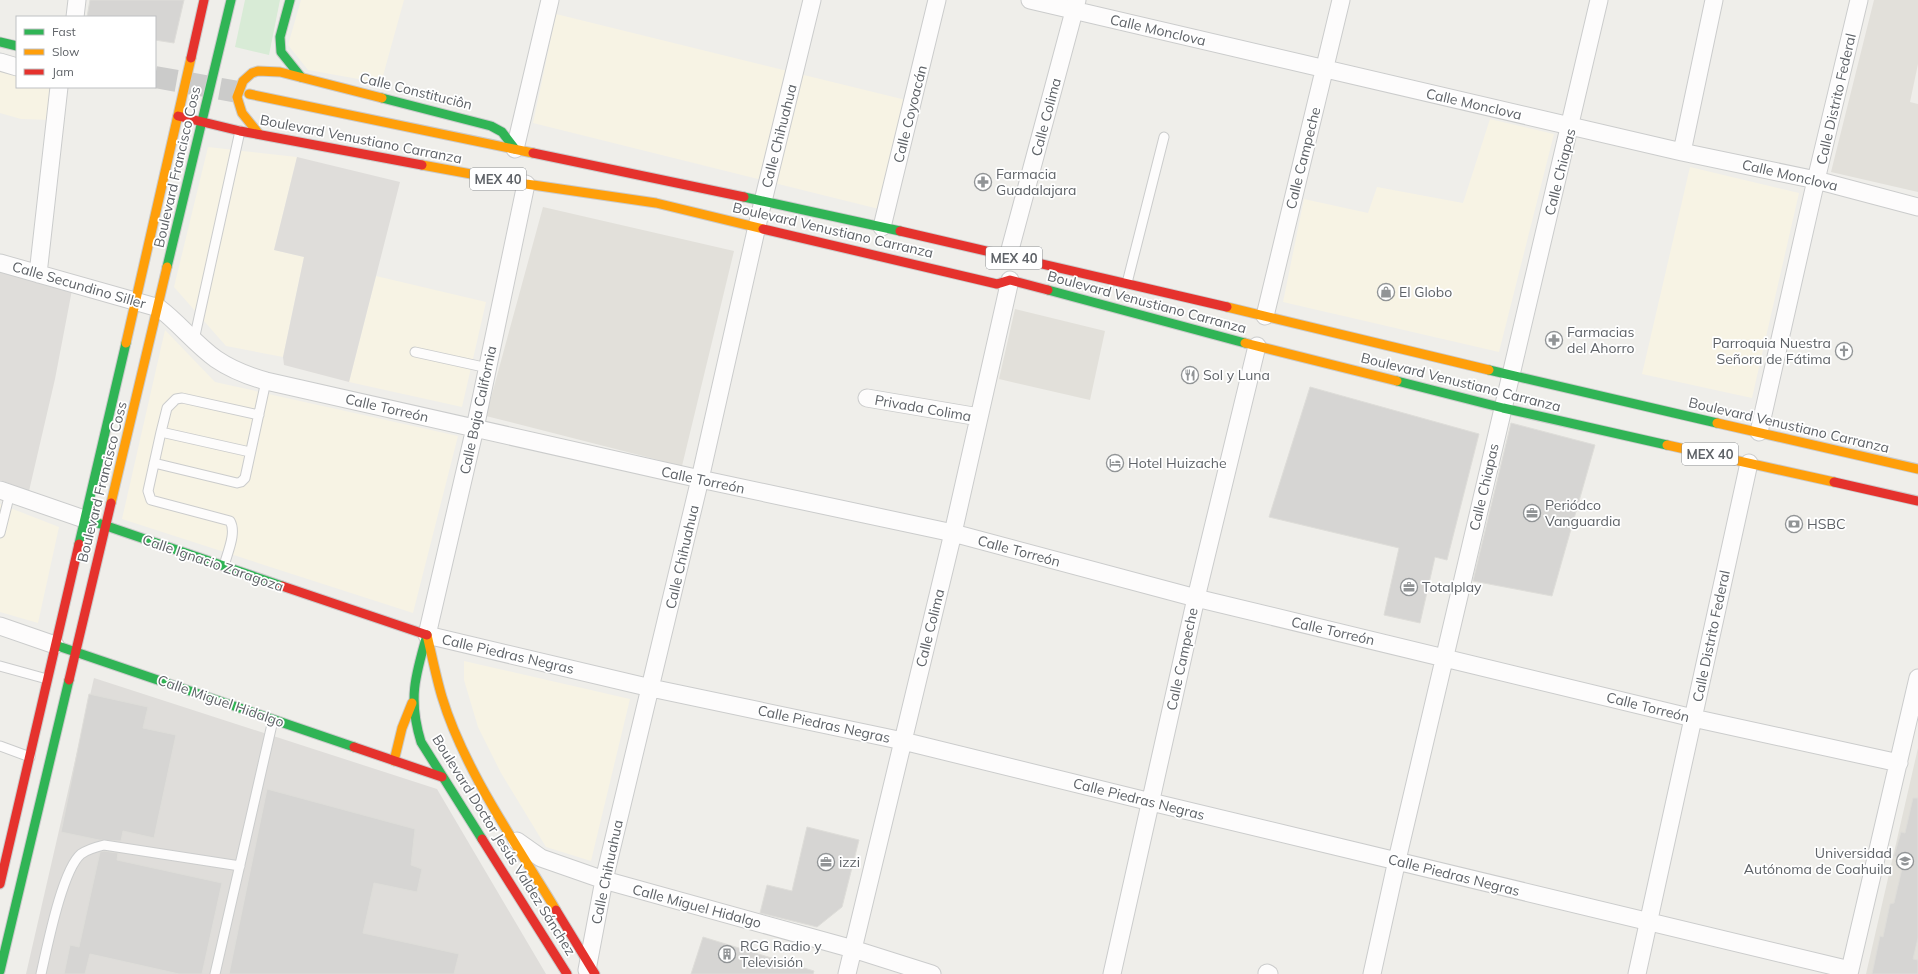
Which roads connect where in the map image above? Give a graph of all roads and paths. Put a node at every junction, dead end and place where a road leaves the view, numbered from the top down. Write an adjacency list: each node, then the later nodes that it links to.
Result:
1 (77, 0): 14 (street)
2 (204, 0): 23 (main road, Boulevard Francisco Coss)
3 (231, 0): 24 (main road, Boulevard Francisco Coss)
4 (290, 0): 20 (main road)
5 (550, 0): 29 (street)
6 (812, 0): 33 (street, Calle Chihuahua)
7 (937, 0): 36 (street, Calle Coyoacán)
8 (1030, 0): 13 (street, Calle Monclova)
9 (1341, 0): 19 (street, Calle Campeche)
10 (1599, 0): 25 (street, Calle Chiapas)
11 (1714, 0): 30 (street)
12 (1859, 0): 31 (street, Calle Distrito Federal)
13 (1075, 5): 19 (street, Calle Monclova); 37 (street, Calle Colima)
14 (75, 16)
15 (0, 42): 16 (main road)
16 (16, 46)
17 (0, 62): 18 (street)
18 (16, 67)
19 (1325, 70): 25 (street, Calle Monclova); 44 (street, Calle Campeche)
20 (301, 77): 27 (main road, Calle Constituciôn); 29 (main road, Calle Constituciôn / MEX 40)
21 (59, 88): 39 (street)
22 (249, 94): 29 (main road, Boulevard Venustiano Carranza)
23 (178, 116): 24 (main road, Boulevard Venustiano Carranza / MEX 40); 42 (main road, Boulevard Francisco Coss)
24 (201, 121): 26 (main road, Boulevard Venustiano Carranza / MEX 40); 43 (main road, Boulevard Francisco Coss)
25 (1571, 126): 30 (street, Calle Monclova); 49 (street, Calle Chiapas)
26 (240, 131): 27 (main road, Boulevard Venustiano Carranza / MEX 40); 45 (lane)
27 (259, 134): 32 (main road, Boulevard Venustiano Carranza / MEX 40)
28 (1164, 137): 41 (lane)
29 (515, 149): 33 (main road, Boulevard Venustiano Carranza / MEX 40)
30 (1682, 152): 31 (street, Calle Monclova)
31 (1816, 180): 34 (street, Calle Monclova); 57 (street, Calle Distrito Federal)
32 (526, 184): 35 (main road, Boulevard Venustiano Carranza / MEX 40); 48 (street, Calle Baja California)
33 (763, 201): 35 (street, Calle Chihuahua); 36 (main road, Boulevard Venustiano Carranza / MEX 40)
34 (1918, 207)
35 (757, 226): 40 (main road, Boulevard Venustiano Carranza / MEX 40); 62 (street, Calle Chihuahua)
36 (882, 227): 37 (main road, Boulevard Venustiano Carranza / MEX 40)
37 (1008, 257): 41 (main road, Boulevard Venustiano Carranza / MEX 40)
38 (0, 263): 39 (street, Calle Secundino Siller)
39 (38, 274): 42 (street, Calle Secundino Siller)
40 (1010, 280): 46 (main road, Boulevard Venustiano Carranza / MEX 40); 54 (street, Calle Colima)
41 (1127, 283): 44 (main road, Boulevard Venustiano Carranza / MEX 40)
42 (136, 301): 43 (street, Calle Secundino Siller); 65 (main road, Boulevard Francisco Coss)
43 (158, 308): 45 (street, Calle Torreón); 66 (main road, Boulevard Francisco Coss)
44 (1265, 316): 49 (main road, Boulevard Venustiano Carranza / MEX 40)
45 (194, 340): 50 (street, Calle Torreón)
46 (1257, 346): 52 (main road, Boulevard Venustiano Carranza / MEX 40); 70 (street, Calle Campeche)
47 (415, 352): 48 (lane)
48 (488, 368): 55 (street, Calle Baja California)
49 (1510, 375): 52 (street, Calle Chiapas); 57 (main road, Boulevard Venustiano Carranza / MEX 40)
50 (266, 381): 53 (lane); 55 (street, Calle Torreón)
51 (867, 398): 54 (street, Privada Colima)
52 (1503, 408): 60 (main road, Boulevard Venustiano Carranza / MEX 40); 75 (street, Calle Chiapas)
53 (259, 415): 56 (lane); 58 (lane)
54 (979, 417): 68 (street, Calle Colima)
55 (475, 428): 62 (street, Calle Torreón); 72 (street, Calle Baja California)
56 (161, 432): 58 (lane); 59 (lane)
57 (1759, 432): 61 (main road, Boulevard Venustiano Carranza / MEX 40)
58 (250, 452): 59 (lane)
59 (154, 463): 69 (lane)
60 (1749, 463): 64 (main road, Boulevard Venustiano Carranza / MEX 40); 81 (street, Calle Distrito Federal)
61 (1918, 469)
62 (700, 479): 68 (street, Calle Torreón); 79 (street, Calle Chihuahua)
63 (5, 491): 65 (street, Calle Ignacio Zaragoza); 67 (lane)
64 (1918, 501)
65 (84, 518): 66 (main road, Calle Ignacio Zaragoza); 73 (main road, Boulevard Francisco Coss)
66 (105, 526): 69 (main road, Calle Ignacio Zaragoza); 74 (main road, Boulevard Francisco Coss)
67 (0, 533)
68 (953, 533): 70 (street, Calle Torreón); 83 (street, Calle Colima)
69 (223, 566): 72 (main road, Calle Ignacio Zaragoza)
70 (1196, 598): 75 (street, Calle Torreón); 90 (street, Calle Campeche)
71 (0, 626): 73 (street, Calle Miguel Hidalgo)
72 (427, 635): 79 (street, Calle Piedras Negras); 80 (main road, Boulevard Doctor Jesús Valdez Sánchez); 91 (main road, Boulevard Doctor Jesús Valdez Sánchez)
73 (55, 645): 74 (main road, Calle Miguel Hidalgo); 78 (main road, Boulevard Francisco Coss)
74 (75, 652): 82 (main road, Calle Miguel Hidalgo); 88 (main road, Boulevard Francisco Coss)
75 (1445, 658): 81 (street, Calle Torreón); 94 (street, Calle Chiapas)
76 (0, 666): 78 (lane)
77 (1918, 678): 87 (street)
78 (47, 679): 85 (main road, Boulevard Francisco Coss)
79 (651, 688): 83 (street, Calle Piedras Negras); 97 (street, Calle Chihuahua)
80 (412, 701): 86 (main road); 89 (main road, Boulevard Doctor Jesús Valdez Sánchez)
81 (1693, 718): 87 (street, Calle Torreón); 99 (street, Calle Distrito Federal)
82 (274, 719): 86 (main road, Calle Miguel Hidalgo); 95 (lane)
83 (903, 740): 90 (street, Calle Piedras Negras); 100 (street, Calle Colima)
84 (0, 746): 85 (lane)
85 (29, 757): 88 (lane); 96 (main road, Boulevard Francisco Coss)
86 (394, 761): 89 (main road, Calle Miguel Hidalgo)
87 (1899, 763): 103 (street)
88 (48, 764): 102 (main road, Boulevard Francisco Coss)
89 (442, 776): 92 (main road, Boulevard Doctor Jesús Valdez Sánchez)
90 (1152, 802): 94 (street, Calle Piedras Negras); 109 (street, Calle Campeche)
91 (492, 804): 92 (main road); 93 (main road, Boulevard Doctor Jesús Valdez Sánchez)
92 (475, 814): 106 (main road, Boulevard Doctor Jesús Valdez Sánchez)
93 (514, 839): 97 (street, Calle Miguel Hidalgo); 101 (main road, Boulevard Doctor Jesús Valdez Sánchez)
94 (1397, 860): 99 (street, Calle Piedras Negras); 110 (street, Calle Chiapas)
95 (240, 866): 104 (lane); 105 (lane)
96 (2, 870): 98 (main road, Boulevard Francisco Coss)
97 (604, 880): 100 (street, Calle Miguel Hidalgo); 101 (street, Calle Chihuahua)
98 (0, 884)
99 (1650, 923): 103 (street, Calle Piedras Negras); 111 (street, Calle Distrito Federal)
100 (853, 949): 107 (street, Calle Colima); 108 (street, Calle Miguel Hidalgo)
101 (590, 970)
102 (0, 972)
103 (1850, 972)
104 (41, 974)
105 (215, 974)
106 (567, 974)
107 (847, 974)
108 (932, 974)
109 (1112, 974)
110 (1372, 974)
111 (1637, 974)

